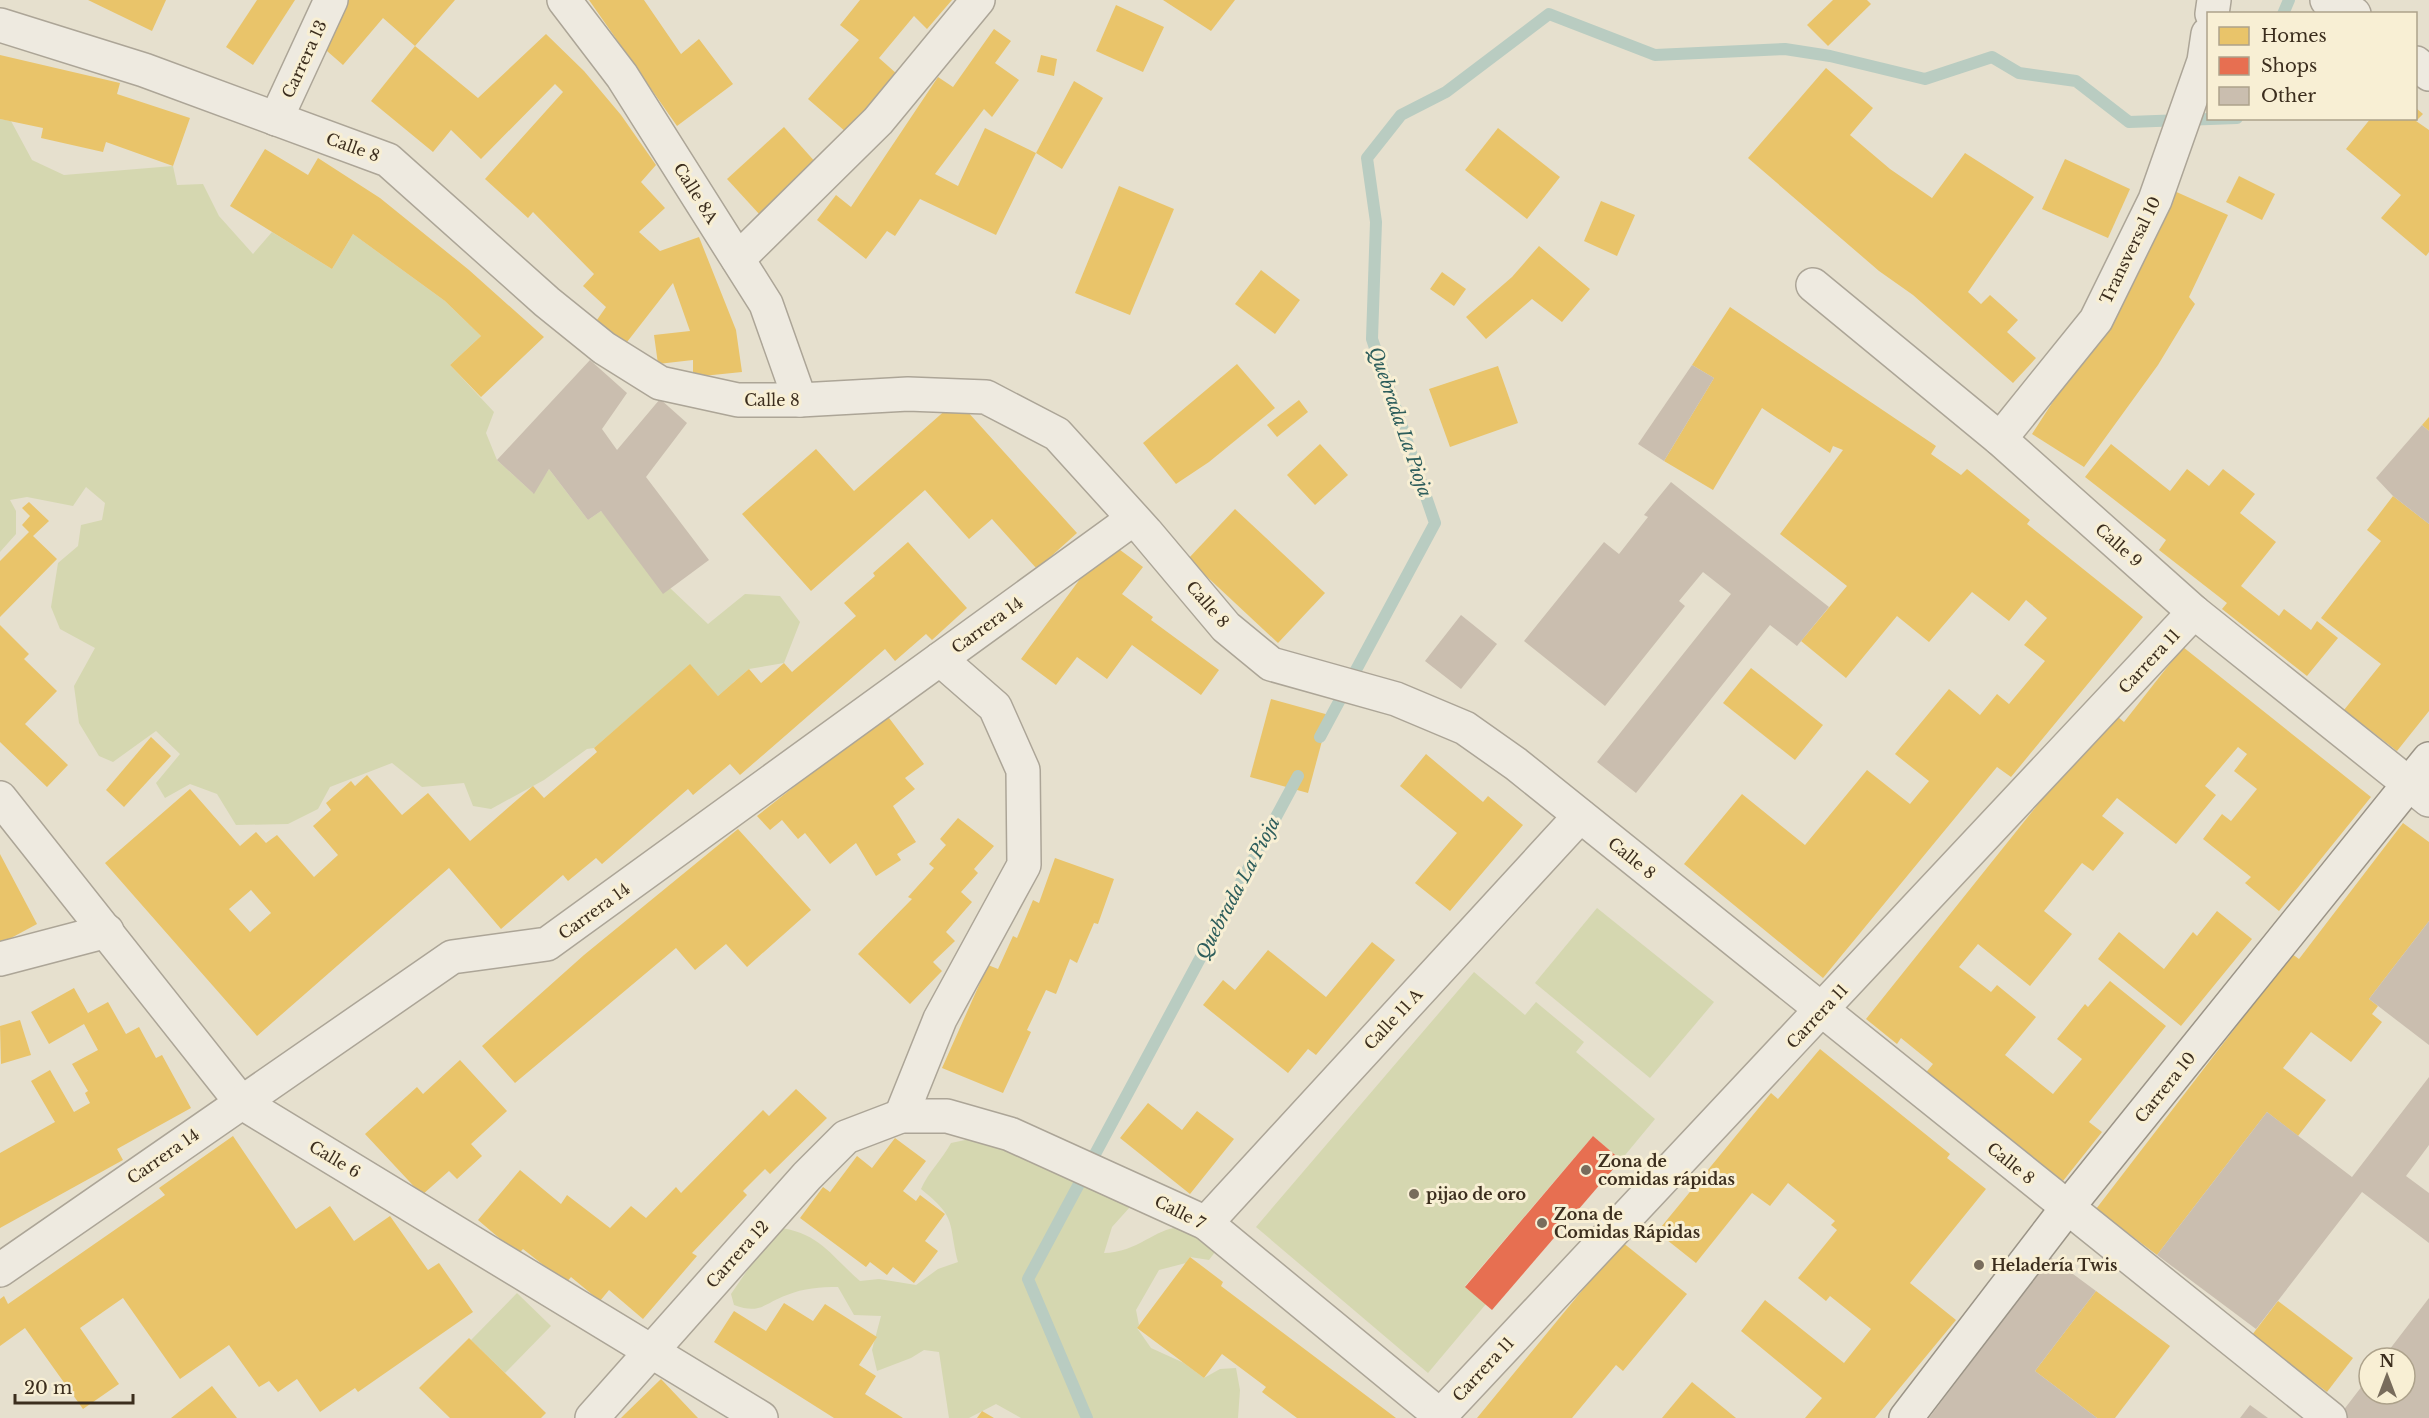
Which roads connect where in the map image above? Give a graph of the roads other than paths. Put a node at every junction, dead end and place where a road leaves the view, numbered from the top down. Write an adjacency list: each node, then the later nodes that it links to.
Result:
1 (331, 0): 10 (street, Carrera 13)
2 (564, 0): 11 (street, Calle 8A)
3 (978, 0): 11 (street)
4 (2327, 0): 5 (street)
5 (2350, 12)
6 (0, 26): 10 (street, Calle 8)
7 (2207, 40): 14 (street, Transversal 10)
8 (2417, 65): 9 (street)
9 (2429, 74)
10 (276, 119): 13 (street, Calle 8)
11 (738, 258): 13 (street, Calle 8A)
12 (1813, 285): 14 (street, Calle 9)
13 (800, 400): 15 (street, Calle 8)
14 (2000, 439): 16 (street, Calle 9)
15 (1134, 519): 17 (street, Carrera 14); 20 (street, Calle 8)
16 (2194, 612): 18 (street, Calle 9); 23 (street, Carrera 11)
17 (940, 659): 24 (street, Carrera 14); 25 (street)
18 (2423, 781): 26 (street, Carrera 10)
19 (0, 798): 21 (street, Calle 6)
20 (1580, 816): 23 (street, Calle 8); 27 (street, Calle 11 A)
21 (107, 931): 22 (street); 24 (street, Calle 6)
22 (0, 959)
23 (1822, 1011): 26 (street, Calle 8); 30 (street, Carrera 11)
24 (241, 1102): 28 (street, Carrera 14); 29 (street, Calle 6)
25 (901, 1116): 27 (street, Calle 7); 29 (street, Carrera 12)
26 (2067, 1208): 33 (street, Carrera 10); 34 (street, Calle 8)
27 (1206, 1223): 30 (street, Calle 7)
28 (0, 1270)
29 (650, 1350): 31 (street, Carrera 12); 32 (street, Calle 6)
30 (1440, 1417)
31 (592, 1418)
32 (761, 1418)
33 (1906, 1418)
34 (2330, 1418)

